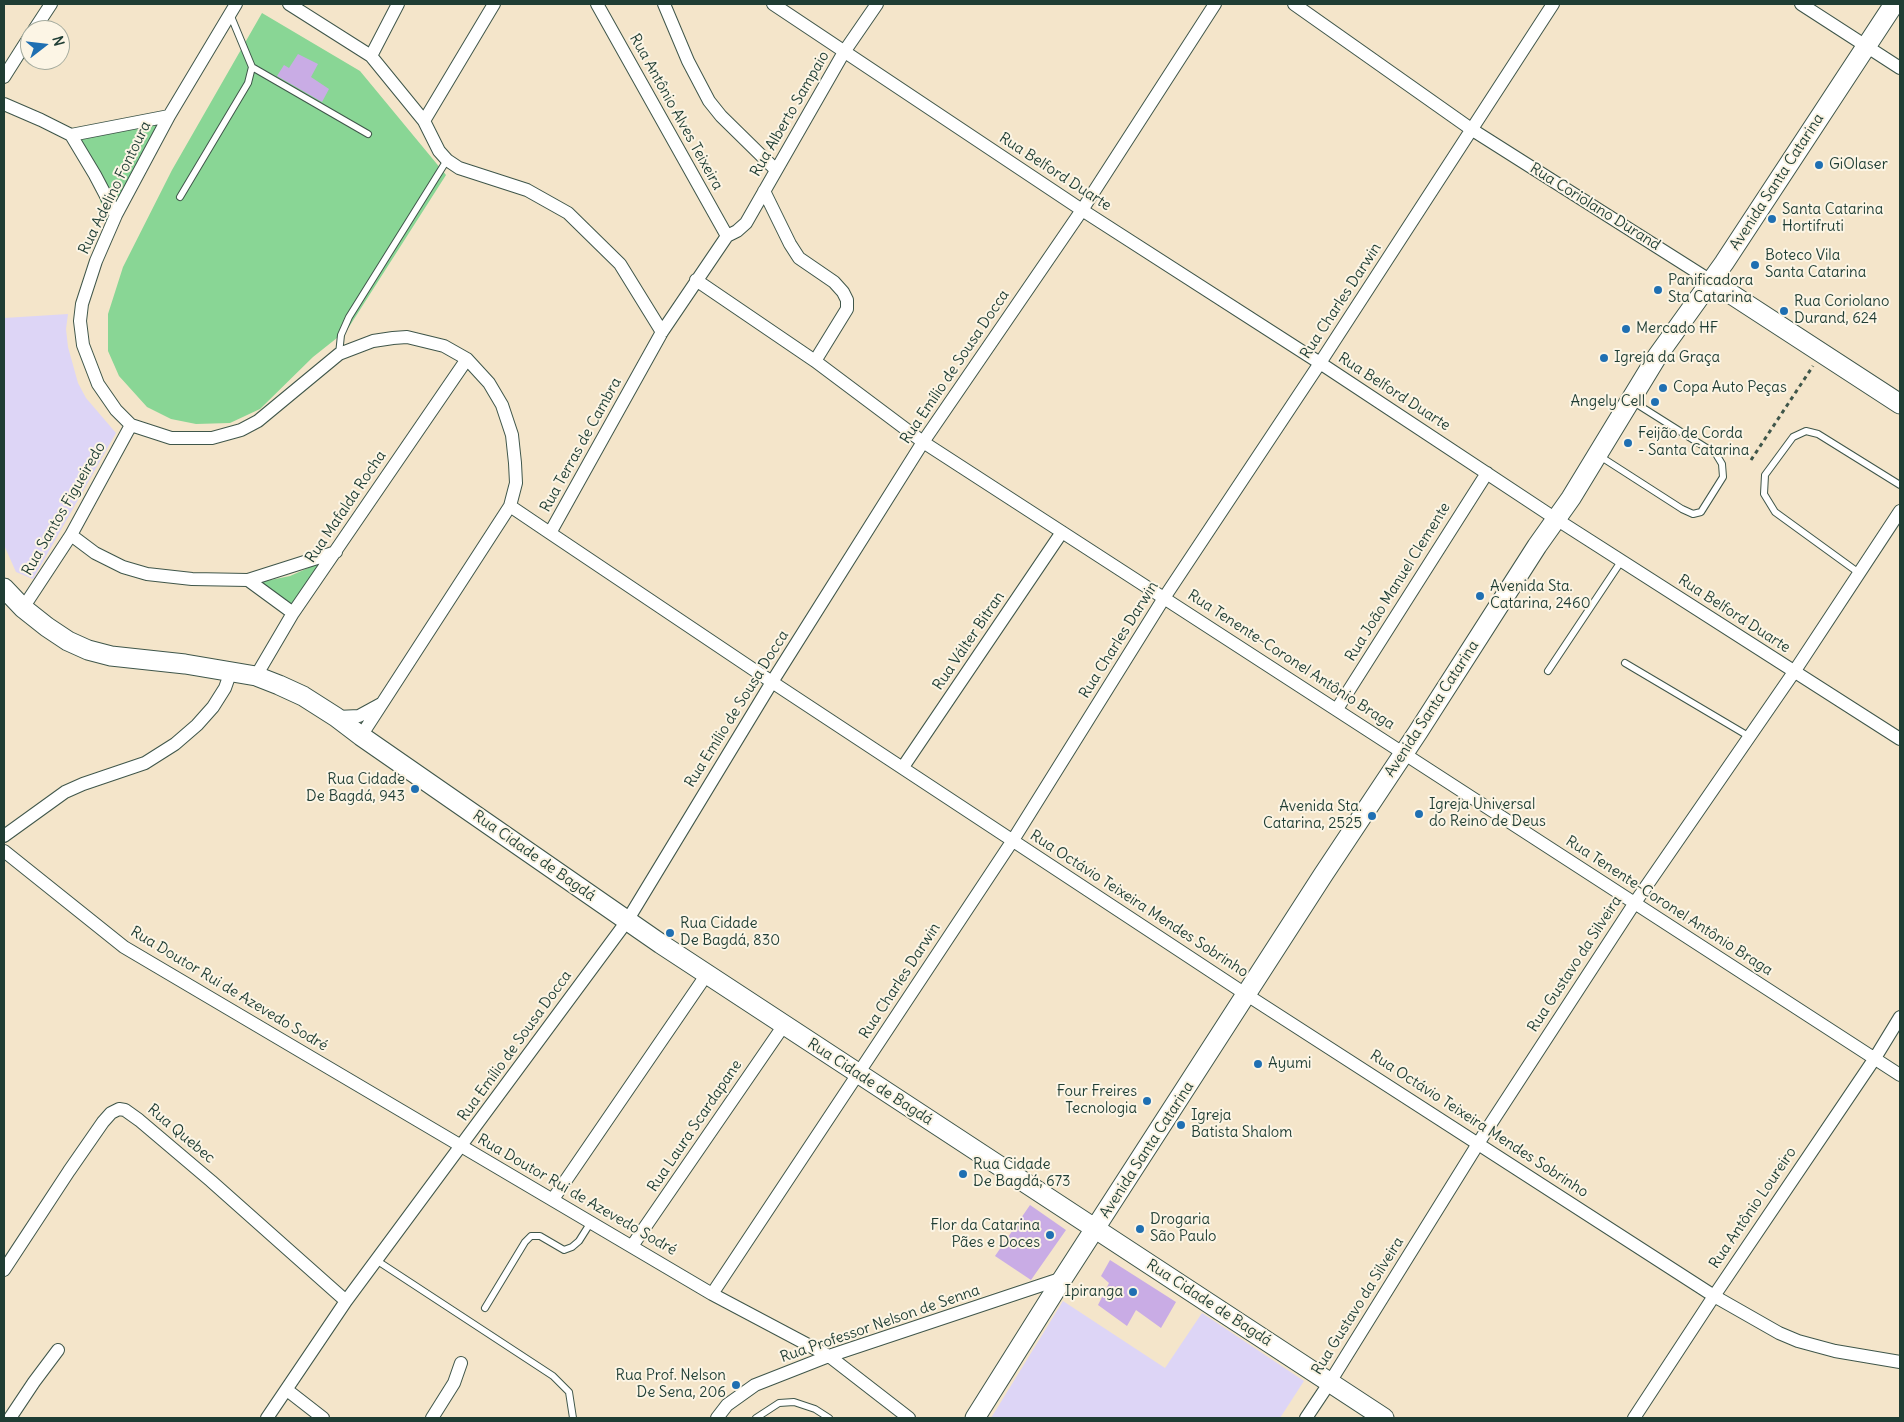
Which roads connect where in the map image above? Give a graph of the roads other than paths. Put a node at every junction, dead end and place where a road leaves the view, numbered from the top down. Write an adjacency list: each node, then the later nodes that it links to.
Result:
1 (51, 4): 15 (street)
2 (289, 4): 19 (street)
3 (398, 4): 19 (street)
4 (494, 4): 25 (street)
5 (597, 4): 35 (street, Rua Antônio Alves Teixeira)
6 (664, 4): 30 (street)
7 (772, 4): 18 (street, Rua Belford Duarte)
8 (877, 4): 18 (street, Rua Alberto Sampaio)
9 (1215, 4): 33 (street, Rua Emílio de Sousa Docca)
10 (1294, 4): 26 (street, Rua Coriolano Durand)
11 (1553, 4): 26 (street, Rua Charles Darwin)
12 (1801, 4): 16 (street)
13 (1894, 4): 16 (street, Avenida Santa Catarina)
14 (233, 9): 20 (lane); 24 (street, Rua Adelino Fontoura)
15 (41, 20)
16 (1866, 46): 21 (street); 37 (street, Avenida Santa Catarina)
17 (20, 52): 22 (street)
18 (844, 52): 30 (street, Rua Alberto Sampaio); 33 (street, Rua Belford Duarte)
19 (371, 56): 25 (street)
20 (252, 67): 27 (lane); 32 (lane)
21 (1900, 68)
22 (4, 77)
23 (4, 104): 28 (street)
24 (169, 116): 28 (street); 34 (street, Rua Adelino Fontoura)
25 (424, 120): 29 (street)
26 (1471, 129): 37 (street, Rua Coriolano Durand); 42 (street, Rua Charles Darwin)
27 (368, 134)
28 (71, 135): 34 (street)
29 (447, 160): 38 (street); 39 (lane)
30 (776, 170): 31 (street, Rua Alberto Sampaio)
31 (764, 191): 35 (street, Rua Alberto Sampaio); 41 (street)
32 (180, 197)
33 (1082, 210): 42 (street, Rua Belford Duarte); 46 (street, Rua Emílio de Sousa Docca)
34 (116, 215): 45 (street, Rua Adelino Fontoura)
35 (727, 236): 36 (street, Rua Terras de Cambra)
36 (696, 280): 38 (street, Rua Terras de Cambra); 41 (street, Rua Tenente-Coronel Antônio Braga)
37 (1711, 281): 43 (street, Avenida Santa Catarina); 44 (street, Rua Coriolano Durand)
38 (662, 332): 54 (street, Rua Terras de Cambra)
39 (339, 354): 40 (street, Rua Adelino Fontoura); 45 (street, Rua Adelino Fontoura)
40 (467, 359): 50 (street, Rua Adelino Fontoura); 56 (street, Rua Mafalda Rocha)
41 (815, 361): 46 (street, Rua Tenente-Coronel Antônio Braga)
42 (1320, 363): 48 (street, Rua Belford Duarte); 61 (street, Rua Charles Darwin)
43 (1631, 400): 47 (street, Avenida Santa Catarina); 47 (lane)
44 (1900, 404)
45 (131, 425): 55 (street, Rua Santos Figueiredo)
46 (923, 442): 53 (street, Rua Tenente-Coronel Antônio Braga); 69 (street, Rua Emílio de Sousa Docca)
47 (1597, 455): 52 (street, Avenida Santa Catarina)
48 (1487, 473): 52 (street, Rua Belford Duarte); 71 (street, Rua João Manuel Clemente)
49 (1900, 485): 58 (lane)
50 (510, 506): 54 (street, Rua Terras de Cambra); 70 (street)
51 (1900, 511): 58 (street, Rua Gustavo da Silveira)
52 (1556, 518): 57 (street, Rua Belford Duarte); 76 (street, Avenida Santa Catarina)
53 (1062, 532): 61 (street, Rua Tenente-Coronel Antônio Braga); 77 (street, Rua Válter Bitran)
54 (550, 534): 69 (street, Rua Octávio Teixeira Mendes Sobrinho)
55 (71, 535): 59 (street); 62 (street, Rua Santos Figueiredo)
56 (336, 552): 59 (street); 63 (street, Rua Mafalda Rocha)
57 (1622, 560): 66 (lane); 67 (street, Rua Belford Duarte)
58 (1860, 573): 67 (street, Rua Gustavo da Silveira)
59 (248, 580): 63 (street)
60 (4, 588): 62 (street, Rua Cidade de Bagdá)
61 (1164, 598): 71 (street, Rua Tenente-Coronel Antônio Braga); 79 (street, Rua Charles Darwin)
62 (23, 608): 65 (street, Rua Cidade de Bagdá)
63 (293, 613): 68 (street, Rua Mafalda Rocha)
64 (1625, 663): 74 (lane)
65 (231, 671): 68 (street, Rua Cidade de Bagdá); 78 (street)
66 (1548, 671)
67 (1794, 672): 74 (street, Rua Gustavo da Silveira); 75 (street, Rua Belford Duarte)
68 (256, 676): 72 (street, Rua Cidade de Bagdá)
69 (772, 682): 77 (street, Rua Octávio Teixeira Mendes Sobrinho); 82 (street, Rua Emílio de Sousa Docca)
70 (383, 703): 72 (street); 73 (street)
71 (1337, 709): 76 (street, Rua Tenente-Coronel Antônio Braga)
72 (336, 717): 73 (street, Rua Cidade de Bagdá)
73 (361, 736): 82 (street, Rua Cidade de Bagdá)
74 (1750, 737): 81 (street, Rua Gustavo da Silveira)
75 (1900, 739)
76 (1405, 752): 81 (street, Rua Tenente-Coronel Antônio Braga); 84 (street, Avenida Santa Catarina)
77 (903, 768): 79 (street, Rua Octávio Teixeira Mendes Sobrinho)
78 (4, 836)
79 (1012, 840): 84 (street, Rua Octávio Teixeira Mendes Sobrinho); 88 (street, Rua Charles Darwin)
80 (4, 851): 91 (street, Rua Doutor Rui de Azevedo Sodré)
81 (1634, 904): 87 (street, Rua Tenente-Coronel Antônio Braga); 90 (street, Rua Gustavo da Silveira)
82 (627, 921): 83 (street, Rua Cidade de Bagdá); 91 (street, Rua Emílio de Sousa Docca)
83 (707, 974): 86 (street, Rua Cidade de Bagdá); 92 (street)
84 (1247, 995): 90 (street, Rua Octávio Teixeira Mendes Sobrinho); 94 (street, Avenida Santa Catarina)
85 (1900, 1017): 87 (street, Rua Antônio Loureiro)
86 (784, 1025): 88 (street, Rua Cidade de Bagdá); 95 (street, Rua Laura Scardapane)
87 (1875, 1058): 89 (street, Rua Tenente-Coronel Antônio Braga); 100 (street, Rua Antônio Loureiro)
88 (858, 1075): 94 (street, Rua Cidade de Bagdá); 99 (street, Rua Charles Darwin)
89 (1900, 1075)
90 (1478, 1143): 100 (street, Rua Octávio Teixeira Mendes Sobrinho); 107 (street, Rua Gustavo da Silveira)
91 (461, 1146): 92 (street, Rua Doutor Rui de Azevedo Sodré); 96 (street, Rua Emílio de Sousa Docca)
92 (553, 1199): 93 (street, Rua Doutor Rui de Azevedo Sodré)
93 (591, 1222): 95 (street, Rua Doutor Rui de Azevedo Sodré); 102 (lane)
94 (1095, 1229): 98 (street, Avenida Santa Catarina); 107 (street, Rua Cidade de Bagdá)
95 (632, 1246): 99 (street, Rua Doutor Rui de Azevedo Sodré)
96 (376, 1260): 101 (street, Rua Emílio de Sousa Docca); 113 (lane)
97 (4, 1270): 101 (street, Rua Quebec)
98 (1064, 1278): 104 (street, Rua Professor Nelson de Senna); 118 (street, Avenida Santa Catarina)
99 (712, 1294): 104 (street, Rua Doutor Rui de Azevedo Sodré)
100 (1714, 1296): 105 (street, Rua Octávio Teixeira Mendes Sobrinho); 121 (street, Rua Antônio Loureiro)
101 (346, 1301): 108 (street, Rua Emílio de Sousa Docca)
102 (485, 1308)
103 (58, 1350): 109 (street)
104 (829, 1356): 114 (street, Rua Professor Nelson de Senna); 117 (street, Rua Doutor Rui de Azevedo Sodré)
105 (1900, 1362)
106 (461, 1363): 112 (street)
107 (1330, 1382): 119 (street, Rua Gustavo da Silveira); 120 (street, Rua Cidade de Bagdá)
108 (287, 1390): 110 (street, Rua Emílio de Sousa Docca); 111 (street)
109 (10, 1418)
110 (267, 1418)
111 (323, 1418)
112 (432, 1418)
113 (573, 1418)
114 (717, 1418)
115 (756, 1418): 116 (lane)
116 (829, 1418)
117 (909, 1418)
118 (976, 1418)
119 (1306, 1418)
120 (1384, 1418)
121 (1634, 1418)

